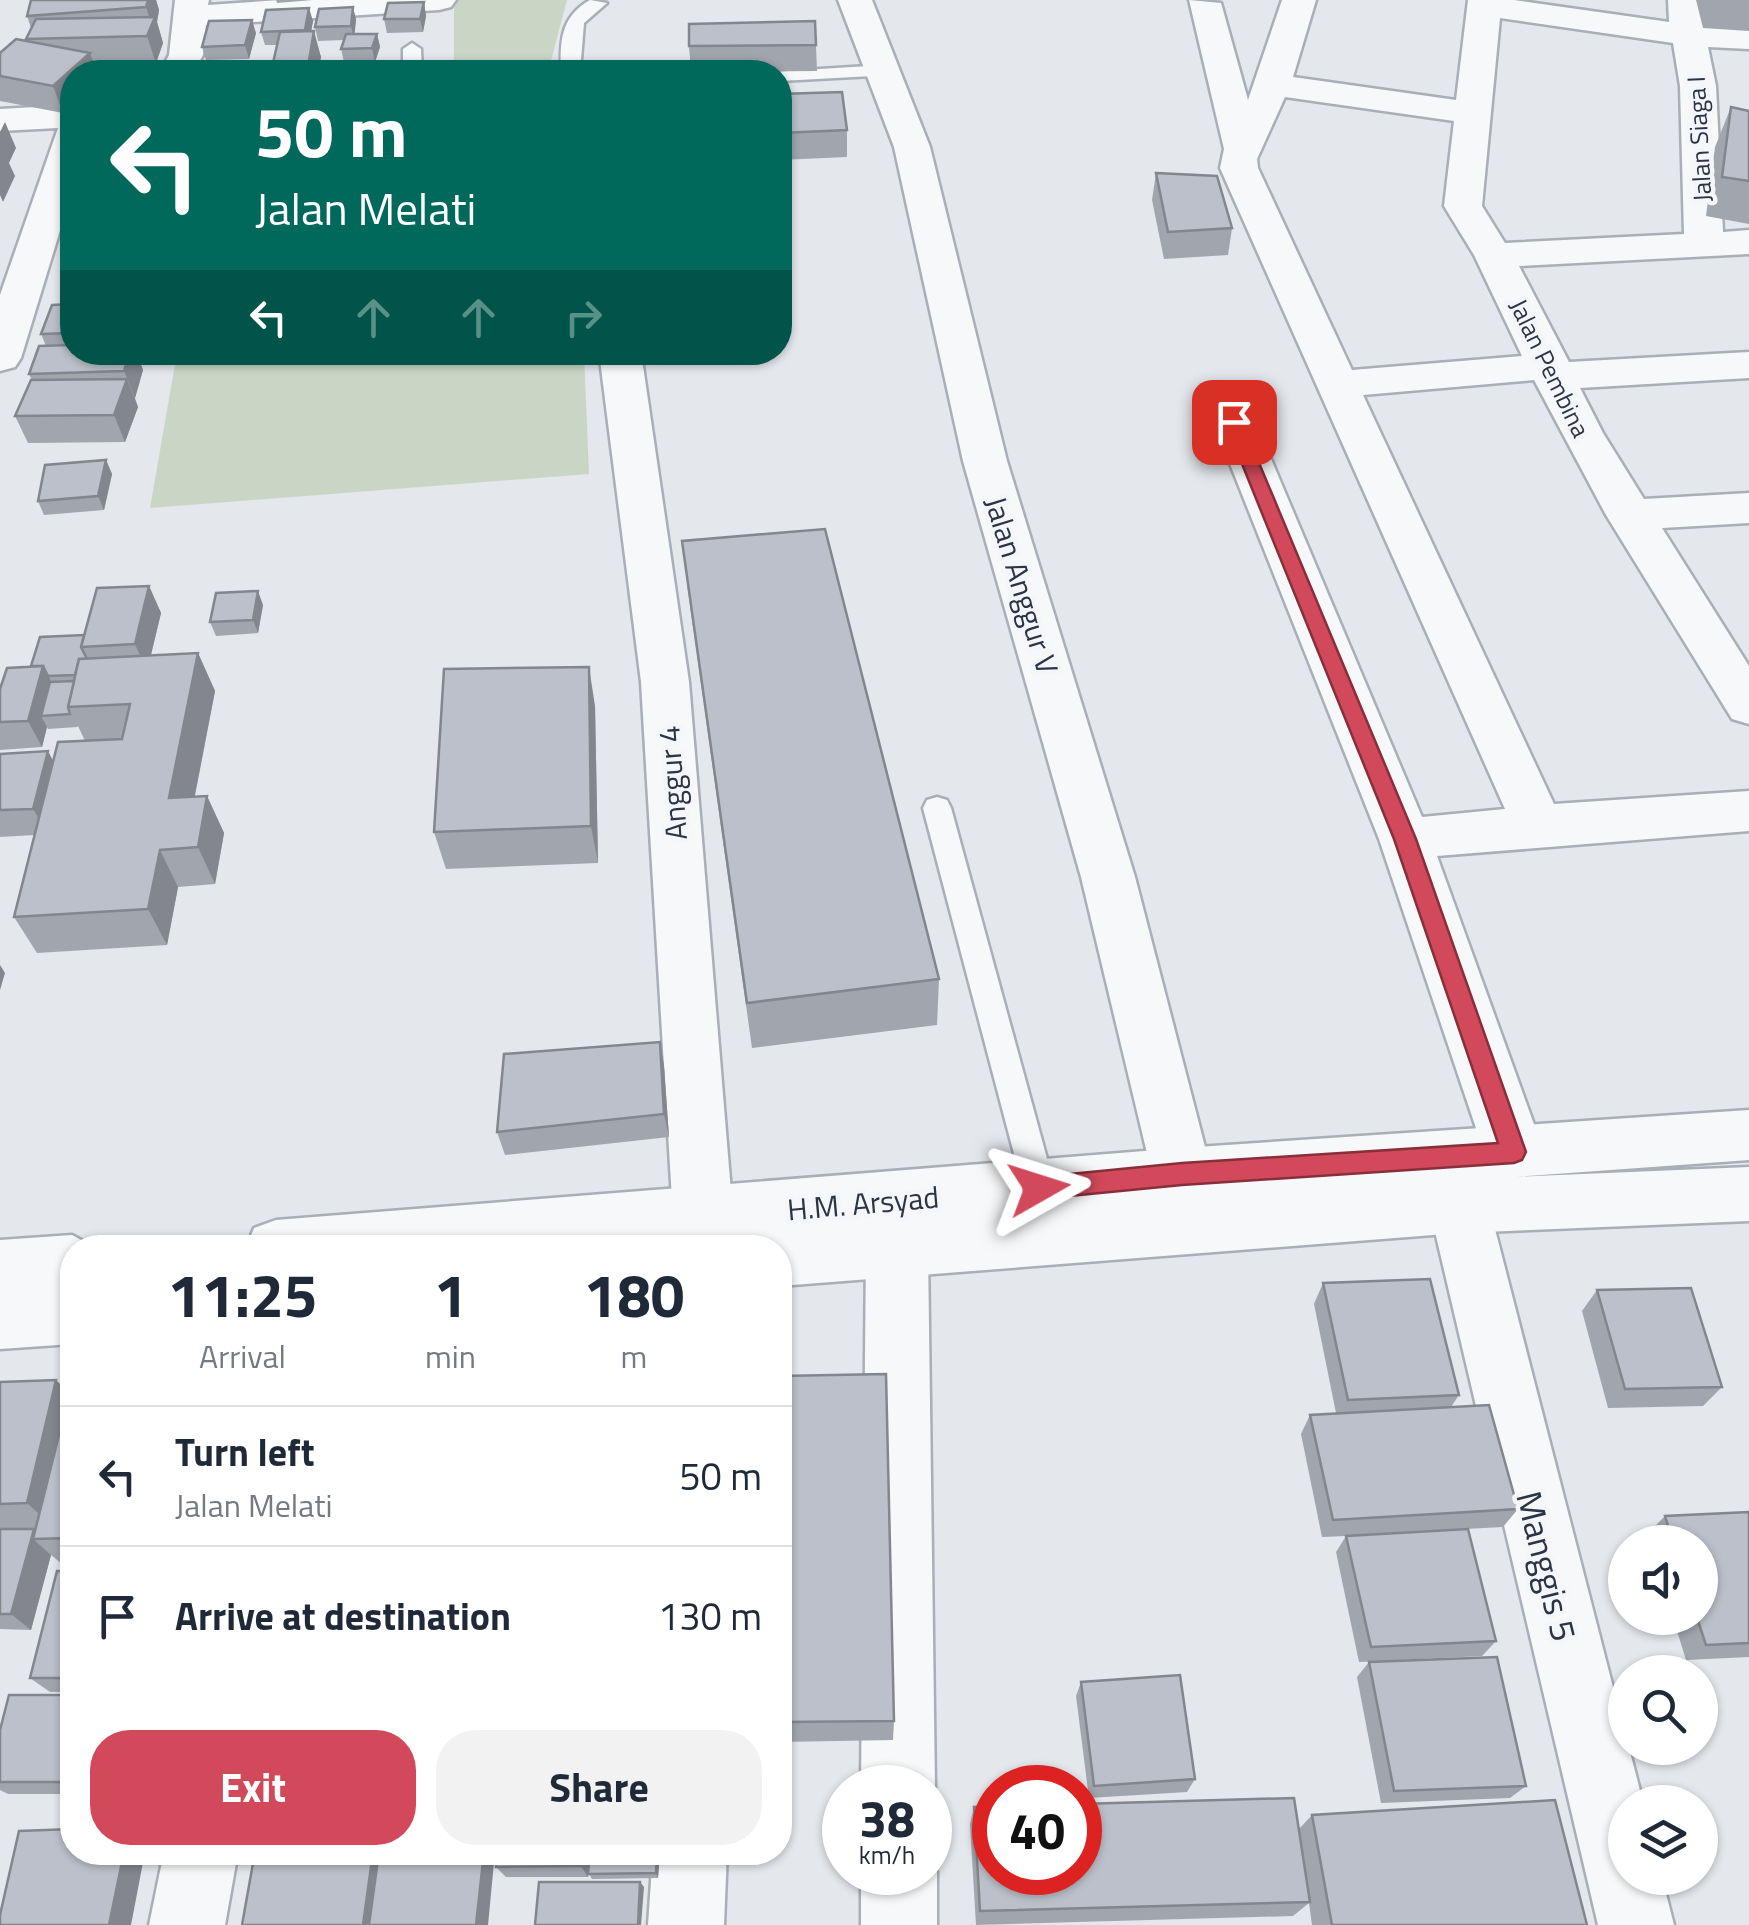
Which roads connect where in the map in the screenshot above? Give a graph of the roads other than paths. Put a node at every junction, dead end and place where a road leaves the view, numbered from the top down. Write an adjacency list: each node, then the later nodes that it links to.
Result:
1 (439, 0): 6 (street)
2 (854, 0): 14 (street, Jalan Anggur V)
3 (598, 2): 13 (lane)
4 (1197, 2): 7 (street); 20 (street)
5 (1485, 3): 8 (street); 17 (street, Jalan Pembina)
6 (191, 8): 11 (street)
7 (1271, 11): 16 (street)
8 (1686, 18): 9 (street); 23 (street, Jalan Siaga I)
9 (1749, 40)
10 (412, 49): 12 (lane)
11 (183, 60)
12 (412, 60)
13 (570, 60)
14 (884, 70): 15 (lane); 40 (street, Jalan Anggur V)
15 (792, 74)
16 (1273, 85): 17 (street); 20 (street)
17 (1473, 113): 24 (street, Jalan Pembina)
18 (60, 117): 19 (street)
19 (0, 120)
20 (1243, 150): 29 (street)
21 (60, 171): 25 (street)
22 (1749, 242): 23 (street)
23 (1704, 243): 24 (street)
24 (1494, 255): 28 (street, Jalan Pembina)
25 (0, 358)
26 (1749, 364): 28 (street)
27 (622, 365): 44 (street, Anggur 4)
28 (1553, 371): 29 (street); 32 (street, Jalan Pembina)
29 (1335, 384): 36 (street)
30 (1234, 422): 37 (street)
31 (1749, 508): 32 (street)
32 (1629, 515): 33 (street, Jalan Pembina)
33 (1749, 706)
34 (937, 808): 41 (lane)
35 (1749, 811): 36 (street)
36 (1538, 825): 37 (street)
37 (1405, 839): 39 (street)
38 (1749, 1136): 39 (street, H.M. Arsyad)
39 (1514, 1152): 40 (street, H.M. Arsyad)
40 (1182, 1174): 41 (street, H.M. Arsyad)
41 (1039, 1188): 44 (street, H.M. Arsyad)
42 (1749, 1194): 43 (street, H.M. Arsyad)
43 (1459, 1206): 46 (street, H.M. Arsyad); 59 (street, Manggis 5)
44 (703, 1216): 45 (street, H.M. Arsyad)
45 (449, 1235)
46 (897, 1248): 47 (street, H.M. Arsyad); 52 (street)
47 (792, 1257)
48 (60, 1263): 49 (street)
49 (0, 1268)
50 (60, 1316): 51 (street)
51 (0, 1320)
52 (898, 1765)
53 (199, 1865): 56 (street)
54 (689, 1865): 57 (street)
55 (899, 1895): 58 (street)
56 (187, 1925)
57 (686, 1925)
58 (899, 1925)
59 (1636, 1925)

